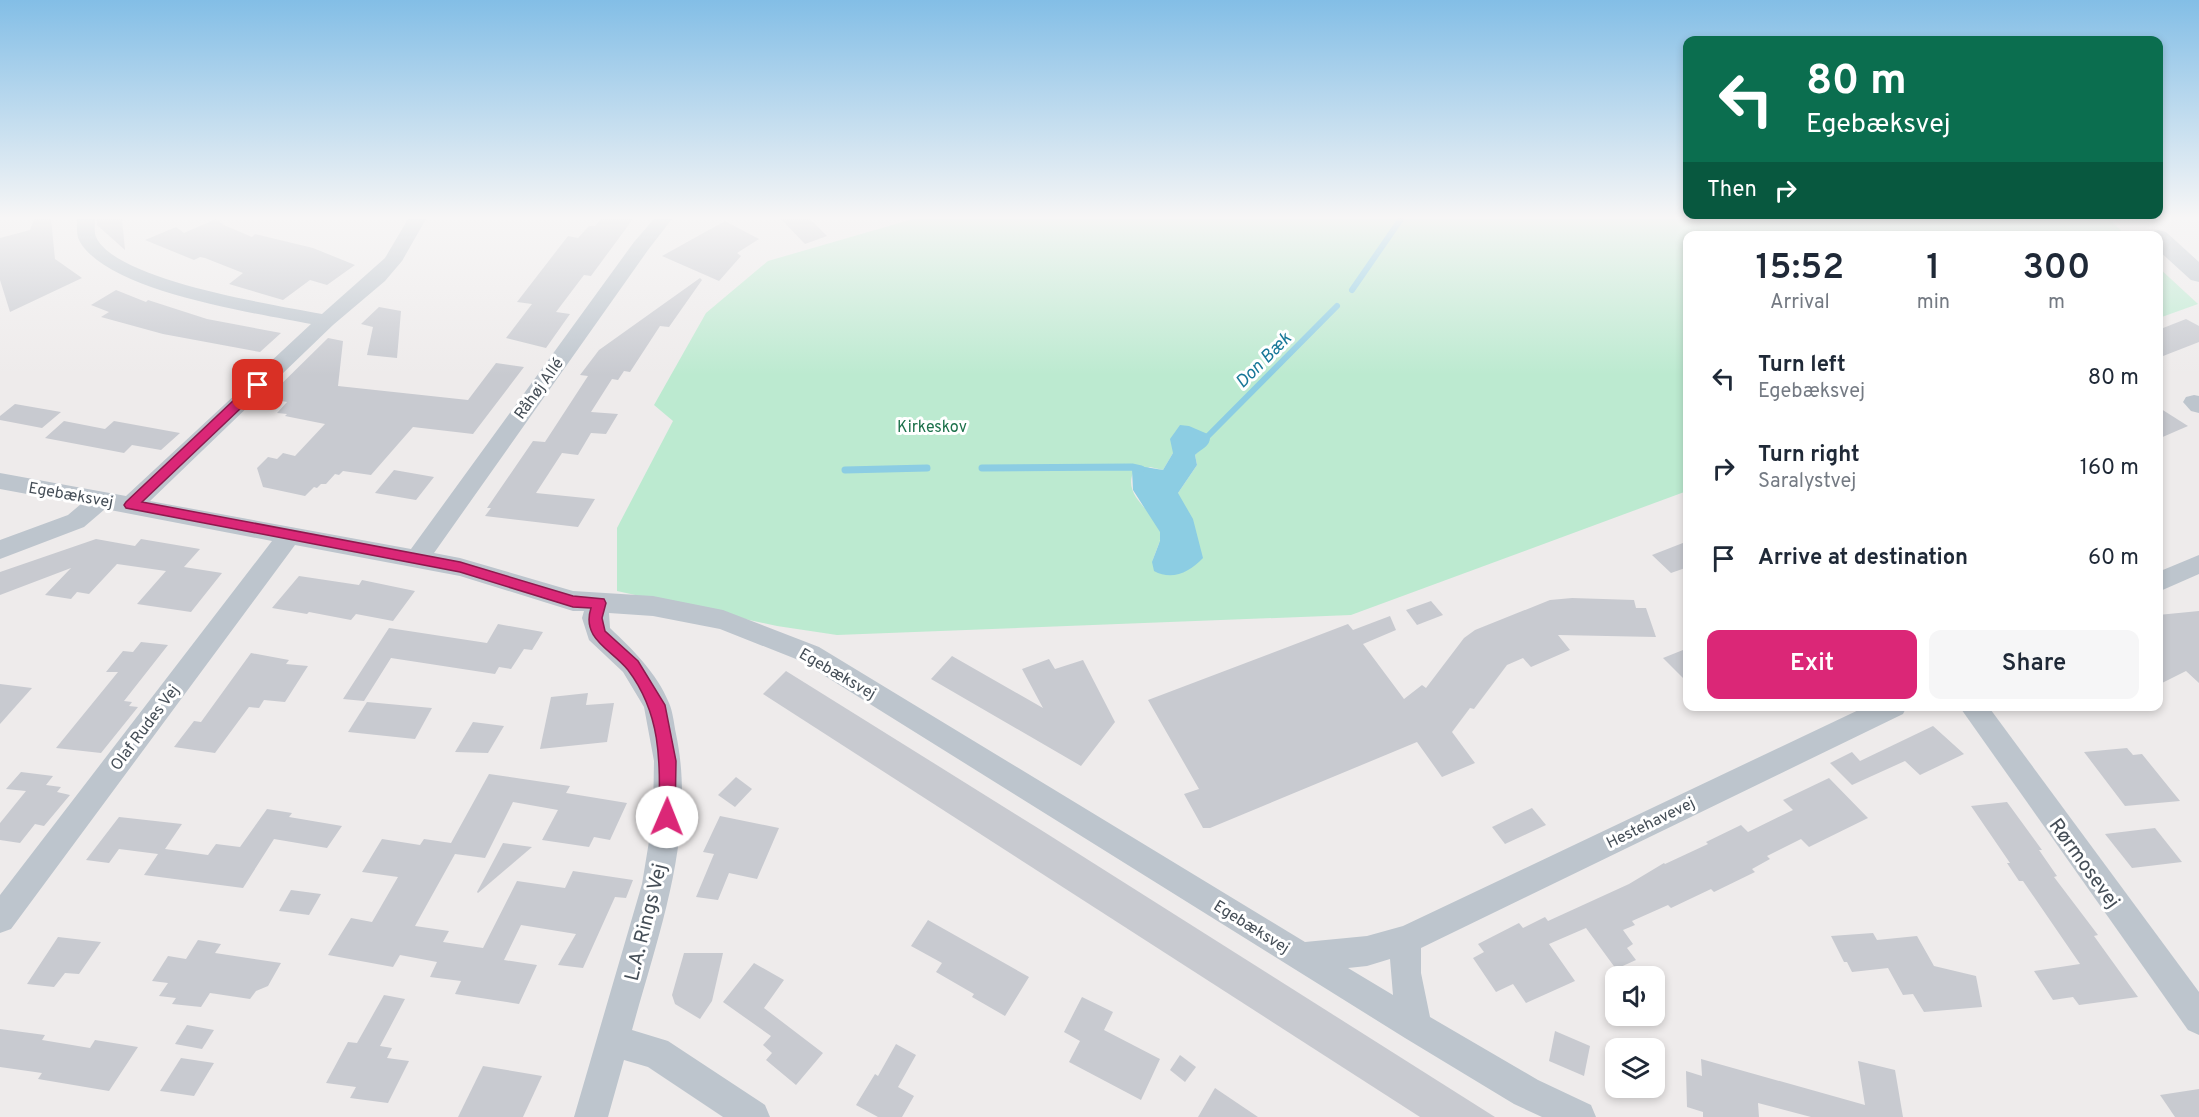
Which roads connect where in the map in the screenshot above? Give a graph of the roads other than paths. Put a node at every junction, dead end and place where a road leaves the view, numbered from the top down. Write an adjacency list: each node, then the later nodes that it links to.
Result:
1 (130, 271): 4 (street)
2 (384, 271): 4 (street)
3 (622, 271): 10 (street, Råhøj Allé)
4 (326, 321): 7 (street)
5 (0, 481): 6 (street, Egebæksvej)
6 (101, 500): 7 (street, Egebæksvej); 9 (street)
7 (131, 505): 8 (street, Egebæksvej)
8 (289, 535): 10 (street, Egebæksvej); 16 (street, Olaf Rudes Vej)
9 (0, 550)
10 (417, 559): 13 (street, Egebæksvej)
11 (2195, 571): 12 (street)
12 (2163, 581)
13 (599, 603): 18 (street, Egebæksvej); 21 (street, L.A. Rings Vej)
14 (1884, 711): 17 (street, Hestehavevej)
15 (1976, 711): 19 (street, Rørmosevej)
16 (0, 920)
17 (1407, 939): 18 (street, Hestehavevej); 20 (street)
18 (1302, 957): 20 (street, Egebæksvej)
19 (2199, 1019)
20 (1416, 1027): 24 (street, Egebæksvej)
21 (614, 1041): 22 (street, L.A. Rings Vej); 23 (street)
22 (591, 1117)
23 (753, 1117)
24 (1579, 1117)

